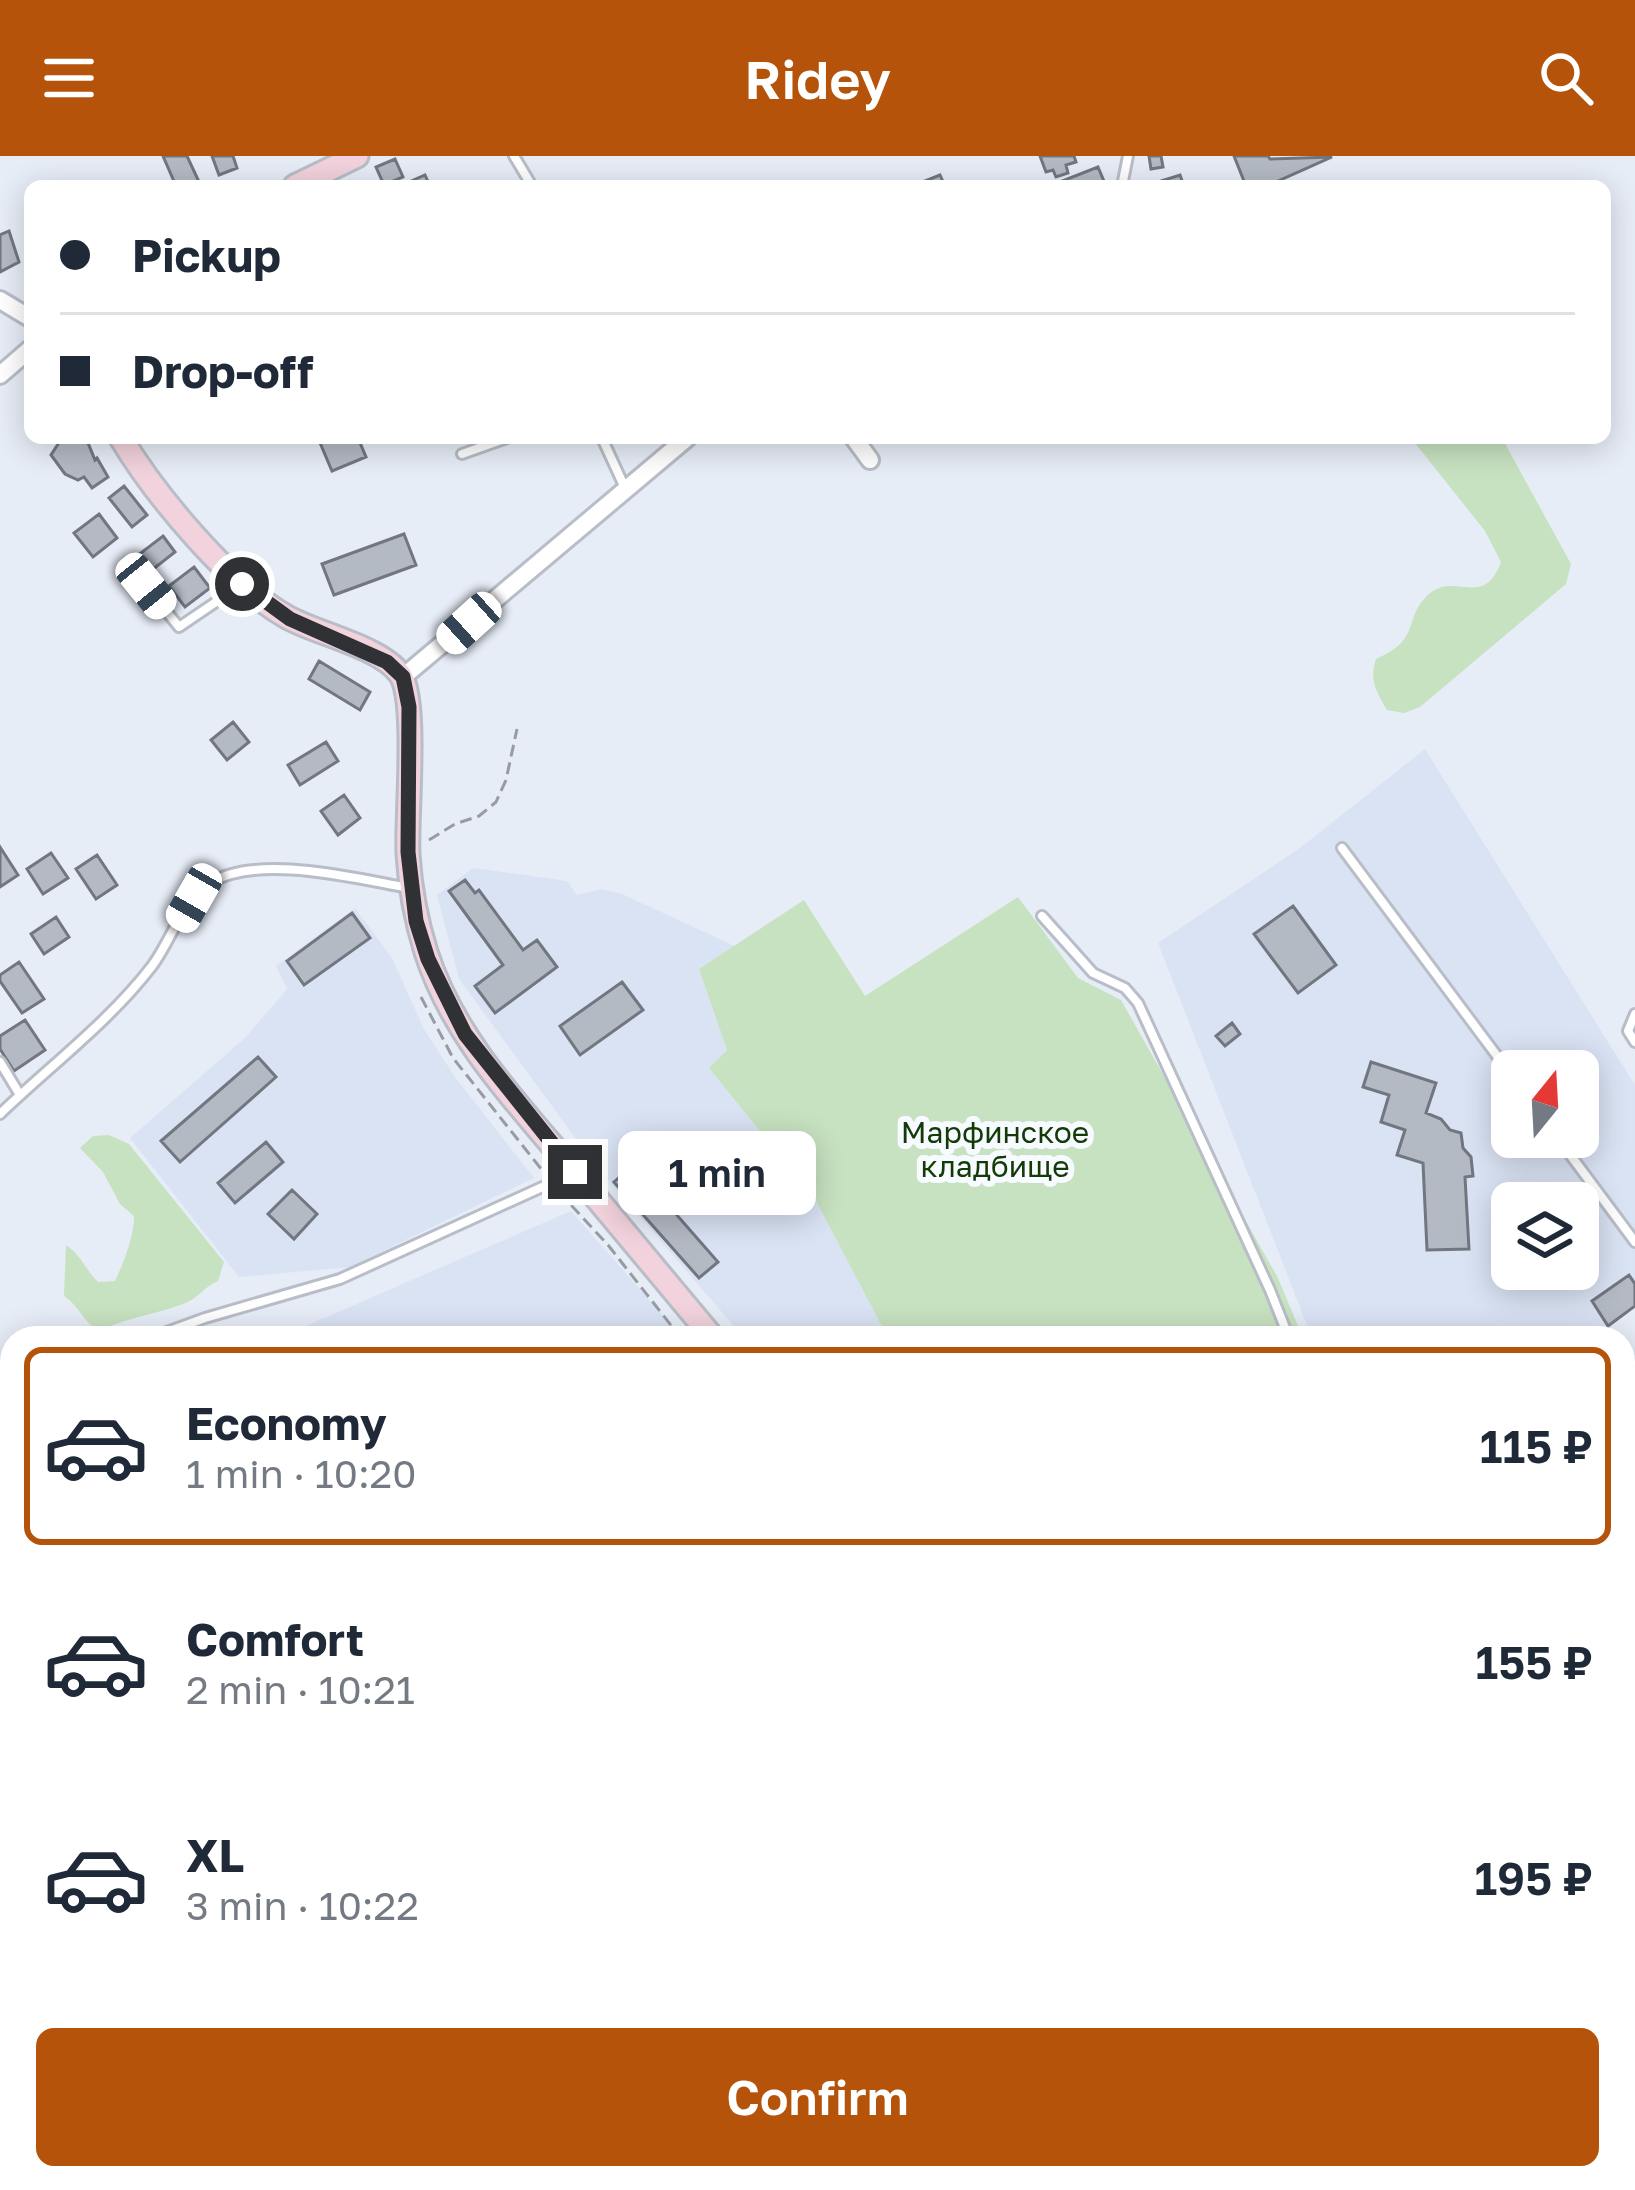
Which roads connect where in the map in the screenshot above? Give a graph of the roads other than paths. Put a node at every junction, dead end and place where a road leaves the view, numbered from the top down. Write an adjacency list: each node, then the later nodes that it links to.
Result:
1 (357, 156): 2 (street)
2 (307, 180)
3 (24, 354): 4 (street)
4 (0, 375)
5 (125, 444): 13 (street)
6 (490, 444): 10 (lane)
7 (605, 444): 12 (lane)
8 (680, 444): 12 (street)
9 (858, 444): 11 (street)
10 (462, 454)
11 (870, 460)
12 (626, 490): 15 (street)
13 (242, 584): 14 (lane); 15 (street)
14 (146, 586)
15 (403, 677): 17 (street)
16 (1342, 848): 21 (lane)
17 (411, 888): 23 (lane); 26 (street)
18 (1042, 916): 30 (lane)
19 (1635, 1014): 20 (lane)
20 (1635, 1042)
21 (1493, 1050)
22 (0, 1062): 23 (lane)
23 (20, 1095): 24 (lane)
24 (0, 1114)
25 (1573, 1158): 27 (lane)
26 (575, 1172): 28 (lane); 29 (street)
27 (1635, 1242)
28 (187, 1326)
29 (702, 1326)
30 (1284, 1326)

